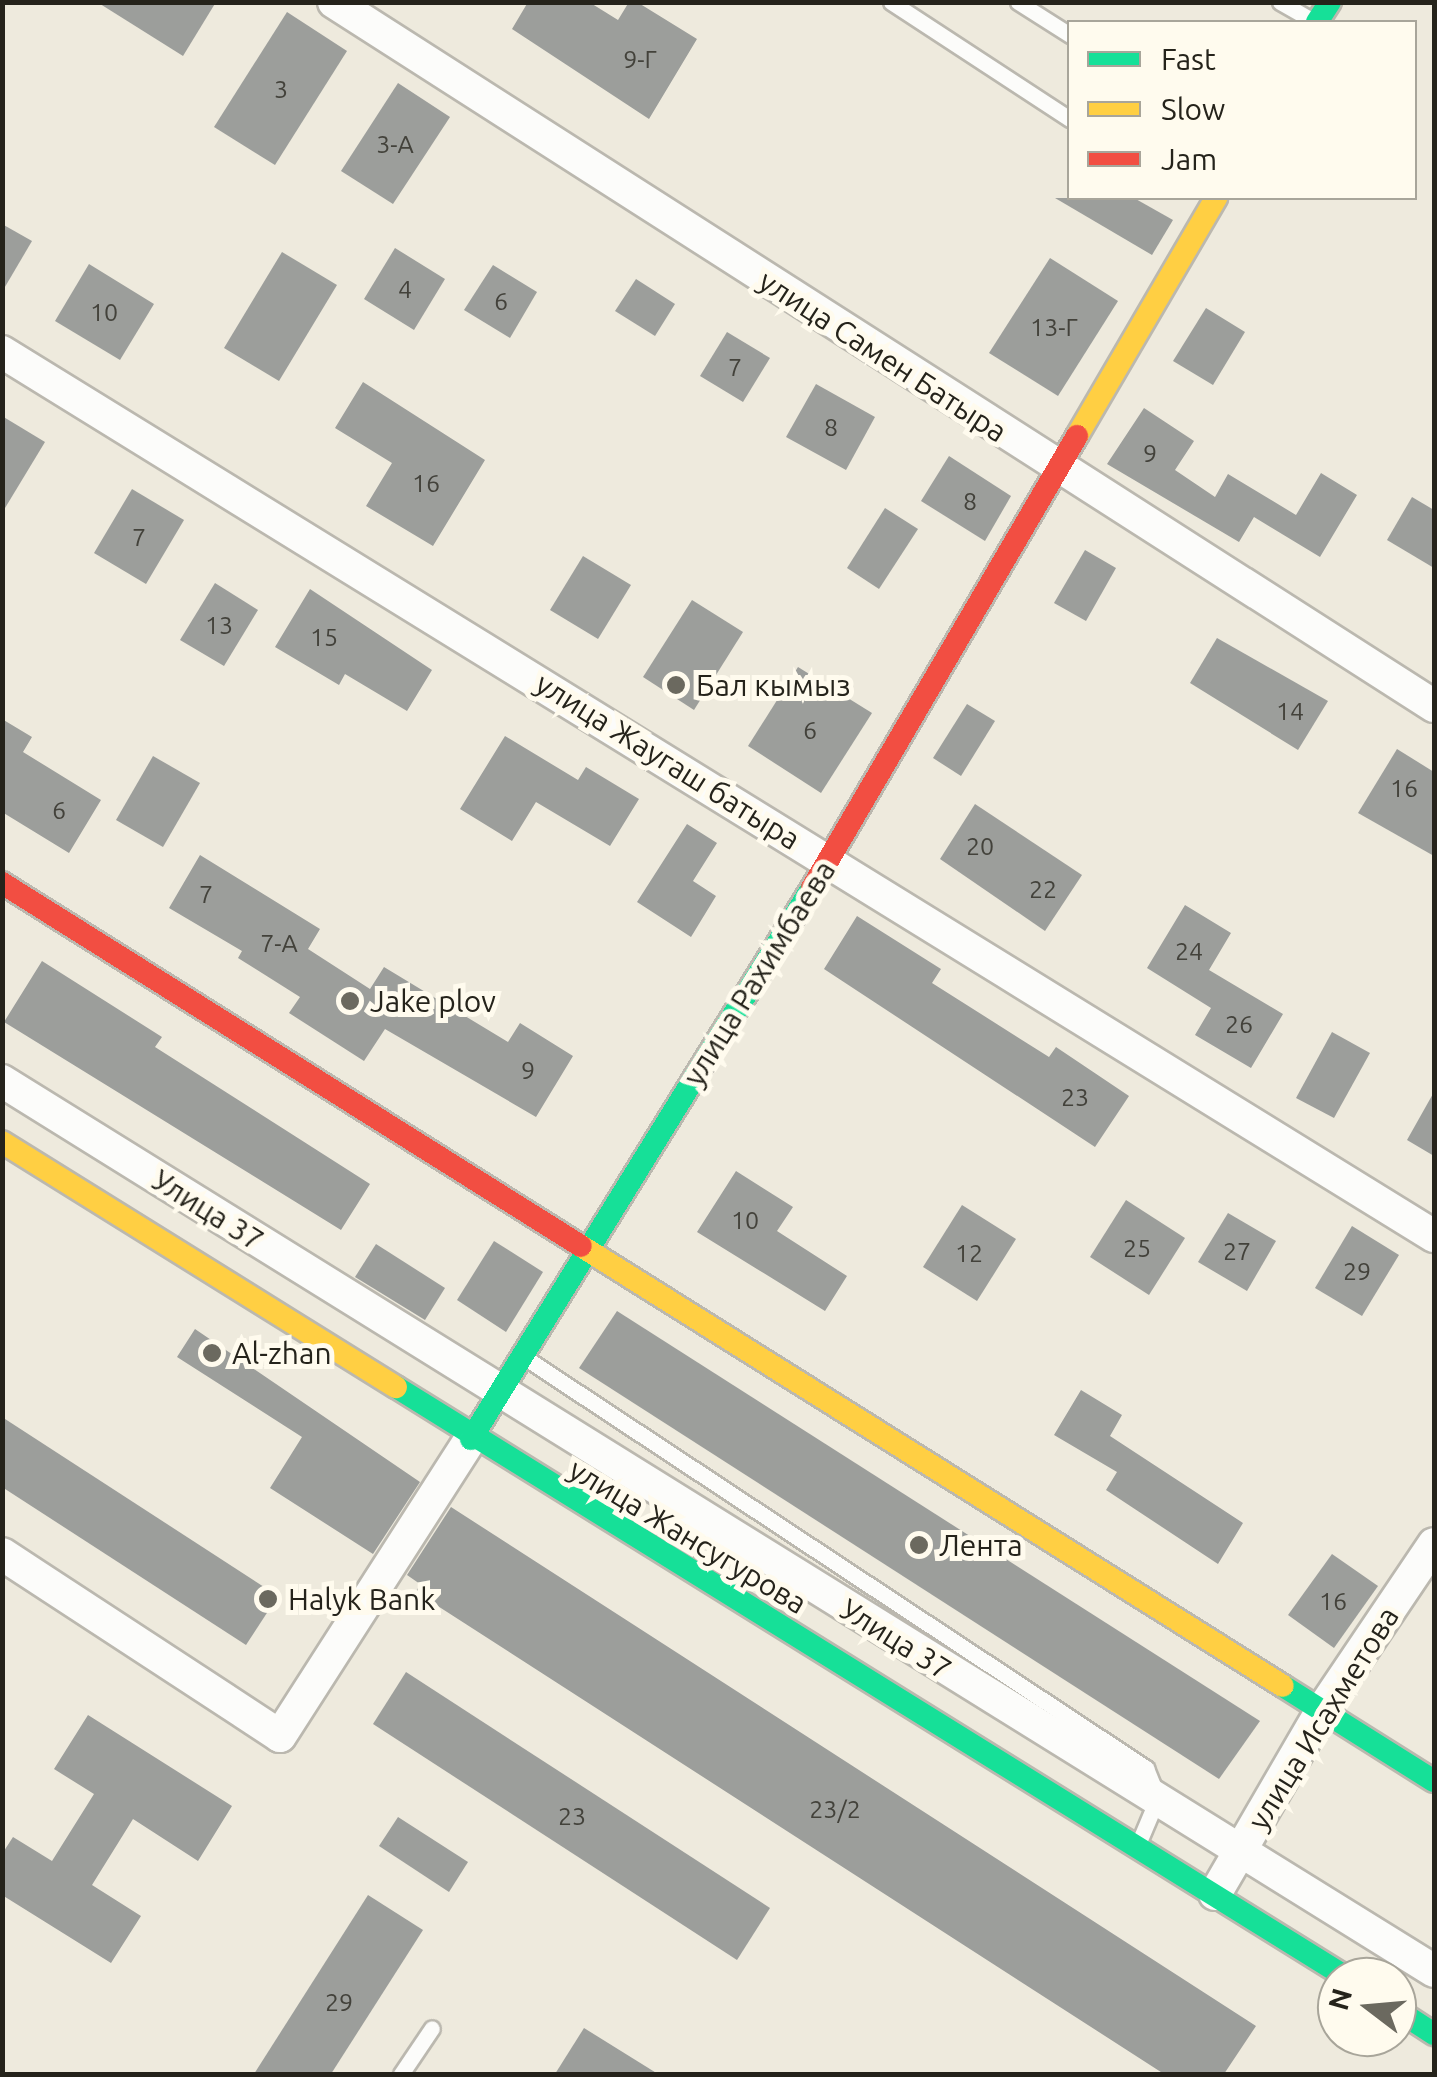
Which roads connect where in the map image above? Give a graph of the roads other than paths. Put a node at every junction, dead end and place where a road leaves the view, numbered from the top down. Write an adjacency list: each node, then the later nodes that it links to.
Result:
1 (334, 2): 10 (street, улица Самен Батыра)
2 (892, 2): 7 (lane)
3 (1018, 2): 6 (lane)
4 (1280, 2): 5 (lane)
5 (1312, 20)
6 (1067, 33)
7 (1067, 117)
8 (1205, 202): 10 (street, улица Рахимбаева)
9 (2, 352): 12 (street, улица Жаугаш батыра)
10 (1058, 469): 11 (street, улица Самен Батыра); 12 (street, улица Рахимбаева)
11 (1434, 706)
12 (830, 860): 16 (street, улица Жаугаш батыра); 17 (street, улица Рахимбаева)
13 (2, 883): 17 (street)
14 (2, 1081): 27 (street, Улица 37)
15 (2, 1142): 19 (street, улица Жансугурова)
16 (1434, 1236)
17 (590, 1246): 18 (street, улица Рахимбаева); 22 (street)
18 (522, 1355): 19 (street, улица Рахимбаева); 24 (lane)
19 (471, 1439): 21 (street, улица Рахимбаева); 24 (street, улица Жансугурова)
20 (1434, 1544): 22 (street, улица Исахметова)
21 (2, 1554)
22 (1322, 1710): 23 (street); 25 (street, улица Исахметова)
23 (1434, 1782)
24 (1136, 1845): 25 (street, улица Жансугурова)
25 (1215, 1894): 26 (street, улица Жансугурова)
26 (1317, 1959)
27 (1434, 1971)
28 (432, 2028): 29 (lane)
29 (401, 2074)

